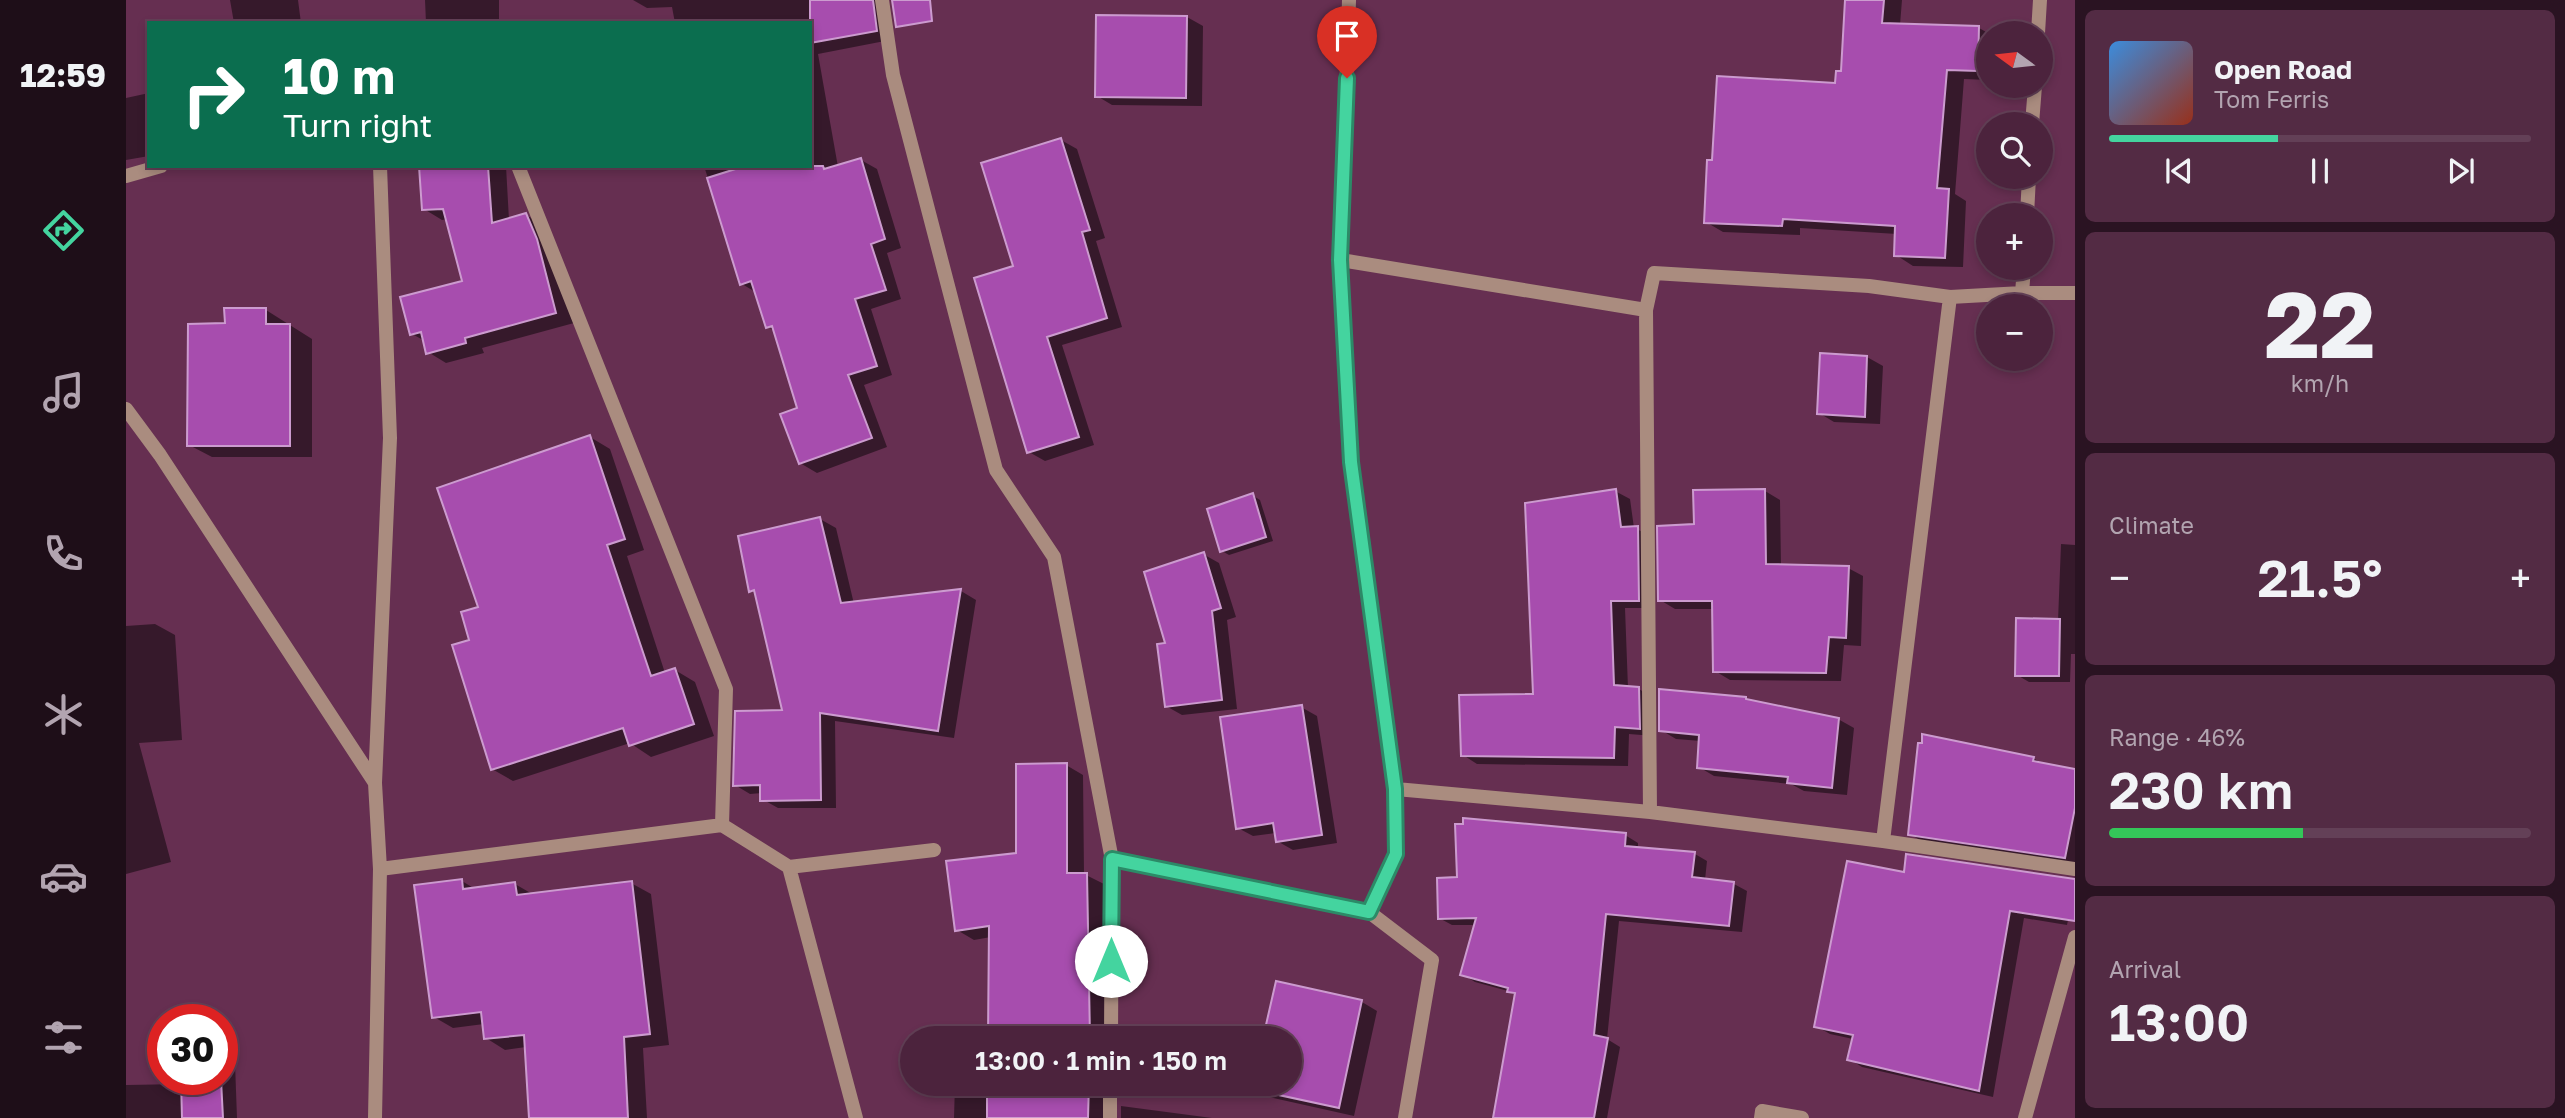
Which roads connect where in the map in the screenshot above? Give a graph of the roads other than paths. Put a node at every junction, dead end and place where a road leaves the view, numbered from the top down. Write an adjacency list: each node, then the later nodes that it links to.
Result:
1 (882, 0): 22 (street)
2 (1349, 0): 9 (street)
3 (2040, 0): 4 (street)
4 (2039, 21)
5 (154, 168): 8 (street)
6 (380, 168): 16 (street)
7 (519, 168): 19 (street)
8 (126, 176)
9 (1340, 260): 14 (street); 17 (street)
10 (2023, 280): 11 (street)
11 (2022, 293): 12 (street); 13 (street)
12 (2075, 293)
13 (1950, 297): 14 (street); 20 (street)
14 (1646, 310): 18 (street)
15 (126, 409): 16 (street)
16 (375, 783): 24 (street)
17 (1395, 789): 18 (street); 26 (street)
18 (1650, 813): 20 (street)
19 (722, 825): 23 (street); 24 (street)
20 (1884, 841): 25 (street)
21 (934, 850): 23 (street)
22 (1112, 859): 26 (street); 28 (street)
23 (789, 867): 31 (street)
24 (380, 869): 30 (street)
25 (2075, 869)
26 (1369, 912): 33 (street)
27 (2075, 937): 36 (street)
28 (1111, 1026)
29 (1110, 1096): 32 (street)
30 (375, 1118)
31 (856, 1118)
32 (1110, 1118)
33 (1405, 1118)
34 (1761, 1118): 35 (street)
35 (1802, 1118)
36 (2025, 1118)

